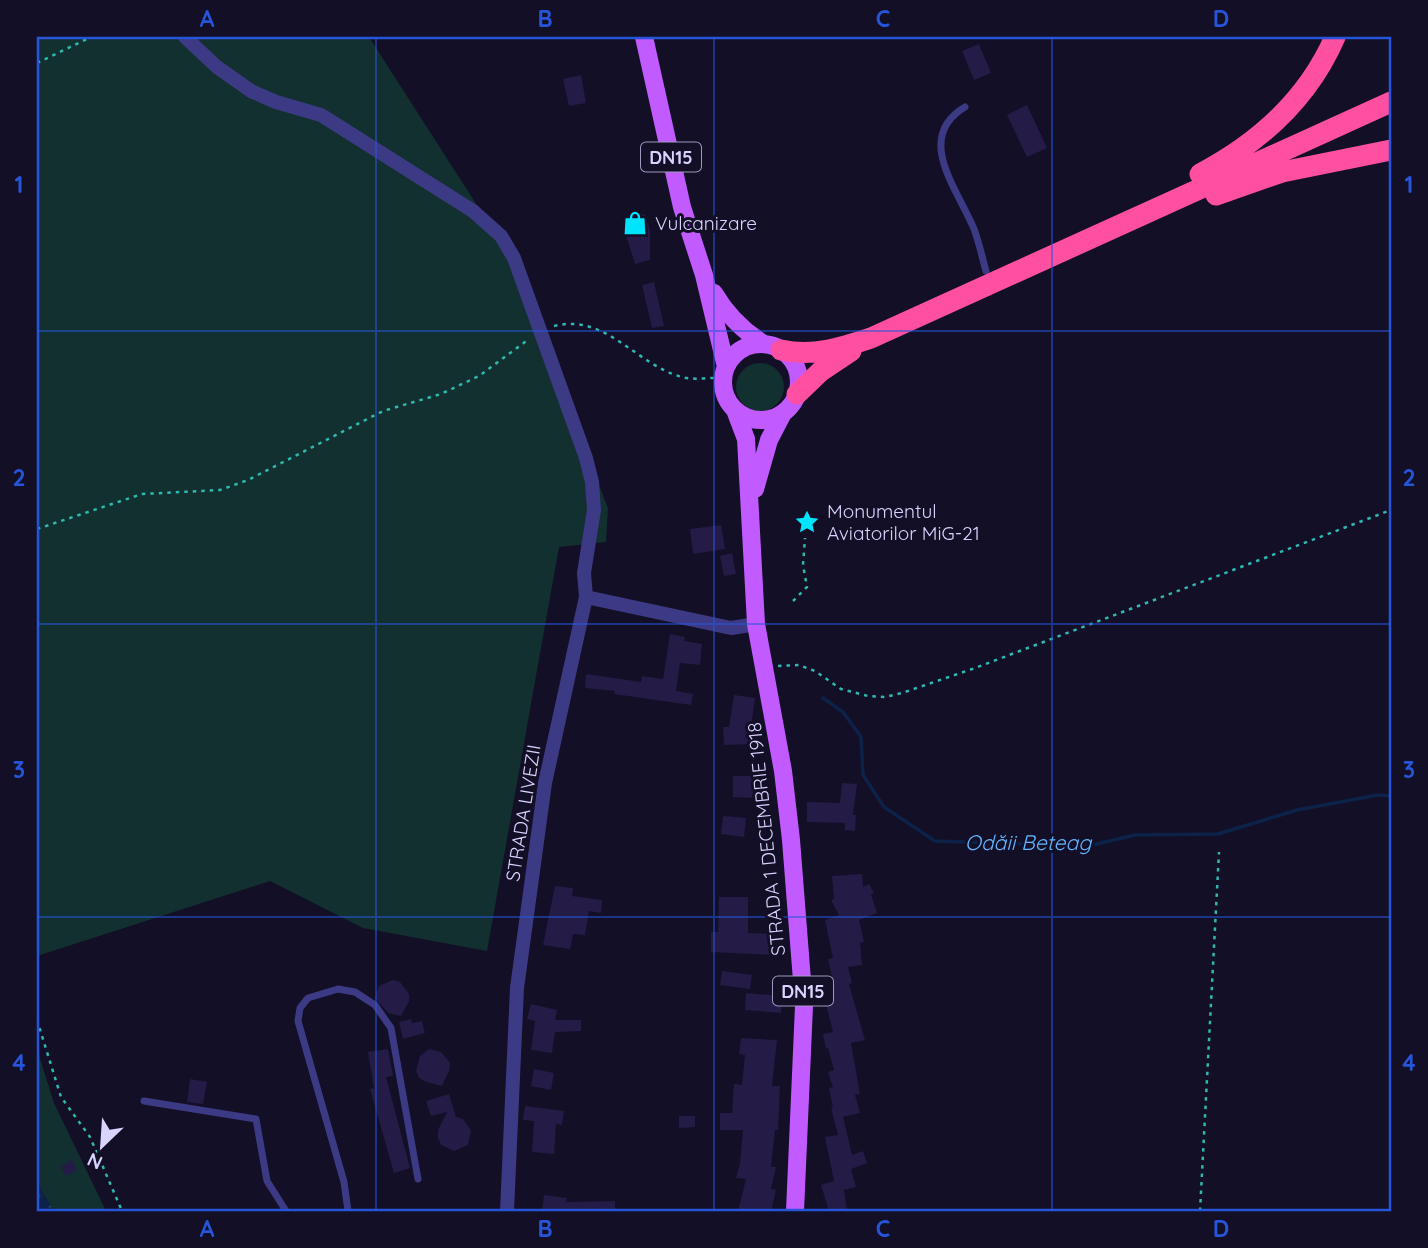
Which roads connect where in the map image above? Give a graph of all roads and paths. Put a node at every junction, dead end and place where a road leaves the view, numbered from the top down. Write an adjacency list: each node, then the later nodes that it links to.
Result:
1 (91, 37): 5 (path)
2 (185, 37): 12 (street, STRADA LIVEZII)
3 (644, 37): 10 (main road, DN15)
4 (1335, 37): 9 (highway)
5 (37, 63)
6 (1391, 102): 11 (highway)
7 (965, 107): 9 (lane)
8 (1391, 150): 11 (highway)
9 (986, 271): 11 (highway)
10 (704, 275): 14 (main road, DN15); 15 (main road, DN15)
11 (974, 292): 13 (highway)
12 (540, 331): 15 (path); 21 (path); 23 (street, STRADA LIVEZII)
13 (871, 338): 14 (highway); 16 (highway)
14 (773, 347): 15 (main road); 16 (main road, DN15)
15 (724, 373): 17 (main road, DN15)
16 (797, 394): 18 (main road, DN15)
17 (735, 410): 18 (main road); 19 (main road, STRADA 1 DECEMBRIE 1918 / DN15)
18 (783, 413): 19 (main road, STRADA 1 DECEMBRIE 1918 / DN15)
19 (751, 506): 25 (main road, STRADA 1 DECEMBRIE 1918 / DN15)
20 (1391, 510): 26 (path)
21 (37, 529)
22 (805, 538): 24 (path)
23 (586, 597): 25 (street); 34 (street, STRADA LIVEZII)
24 (793, 601)
25 (756, 624): 26 (main road, STRADA 1 DECEMBRIE 1918 / DN15)
26 (765, 667): 35 (main road, STRADA 1 DECEMBRIE 1918 / DN15)
27 (1219, 852): 36 (path)
28 (37, 1020): 31 (path)
29 (144, 1101): 32 (lane)
30 (418, 1179): 33 (lane)
31 (122, 1211)
32 (286, 1211)
33 (345, 1211)
34 (507, 1211)
35 (794, 1211)
36 (1200, 1211)

